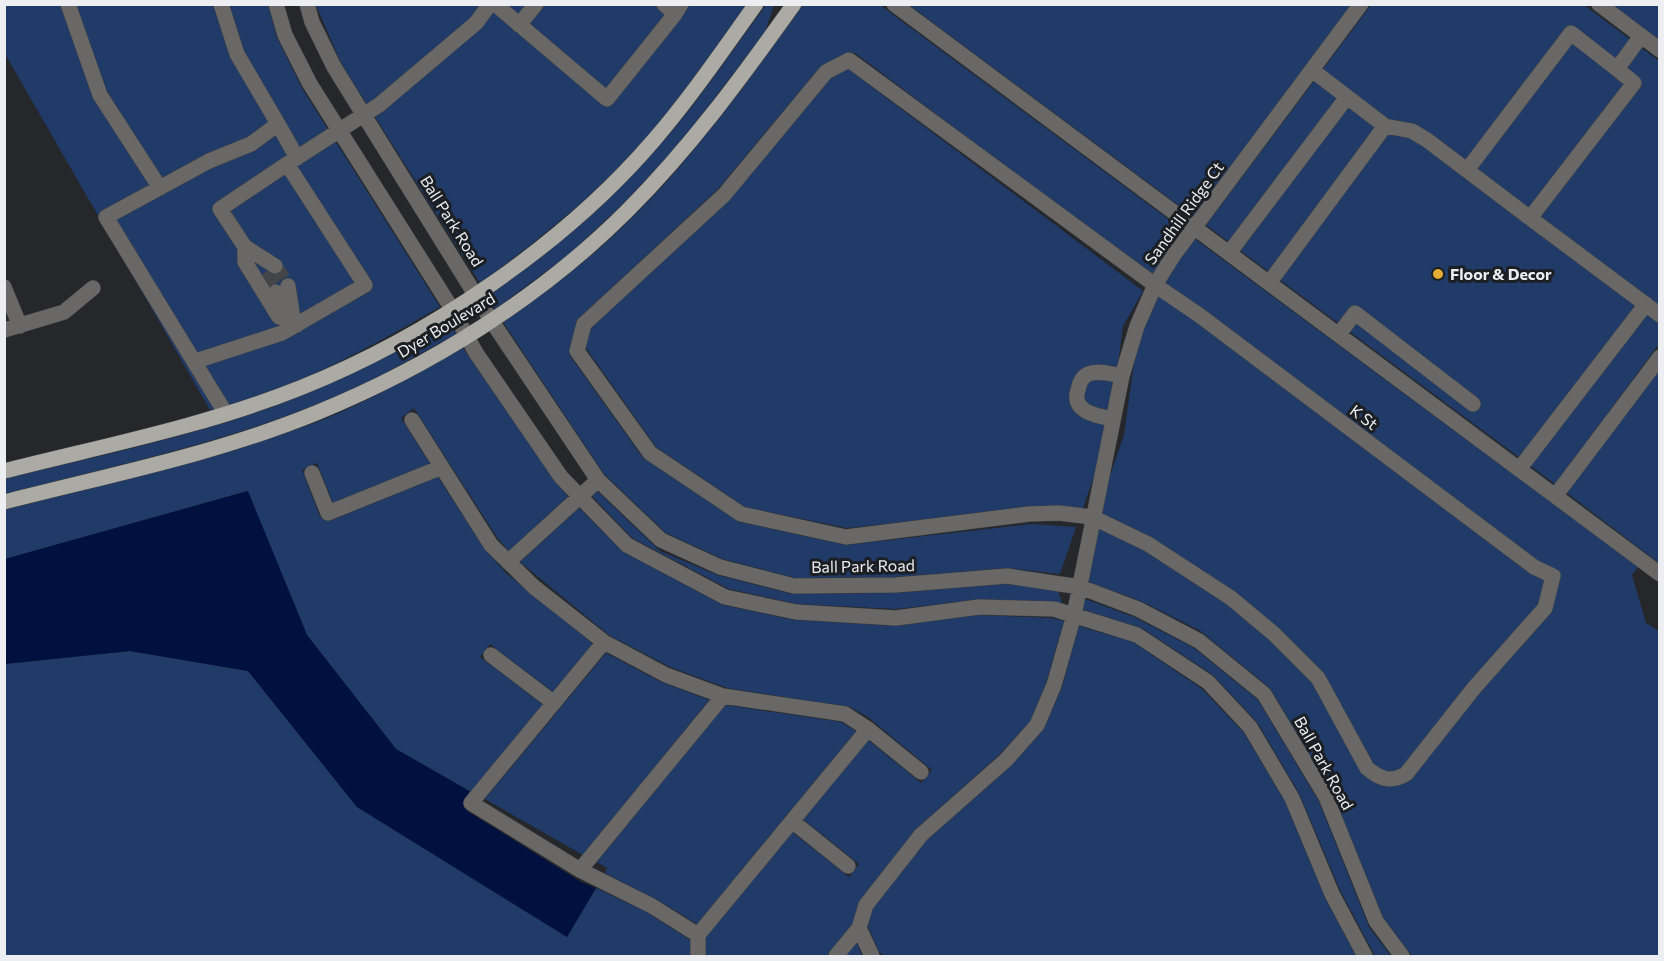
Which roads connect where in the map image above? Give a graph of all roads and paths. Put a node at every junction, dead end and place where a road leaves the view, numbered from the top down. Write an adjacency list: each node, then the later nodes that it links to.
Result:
1 (68, 4): 28 (street)
2 (221, 4): 23 (street)
3 (276, 4): 25 (street)
4 (307, 4): 22 (street, Ball Park Road)
5 (490, 4): 22 (street)
6 (495, 4): 15 (street)
7 (536, 4): 15 (street)
8 (756, 4): 39 (main road, Dyer Boulevard)
9 (782, 4): 16 (main road)
10 (794, 4): 16 (main road, Dyer Boulevard)
11 (894, 4): 30 (street)
12 (1361, 4): 20 (street, Sandhill Ridge Ct)
13 (1599, 4): 17 (street)
14 (673, 8): 15 (street)
15 (519, 25)
16 (772, 35): 44 (main road, Dyer Boulevard)
17 (1641, 36): 18 (street); 19 (street)
18 (1659, 50)
19 (1617, 69): 27 (street); 29 (street)
20 (1312, 70): 21 (street); 30 (street, Sandhill Ridge Ct)
21 (1347, 97): 24 (street); 31 (street)
22 (364, 115): 25 (street); 39 (street, Ball Park Road)
23 (278, 124): 26 (street); 28 (street)
24 (1385, 126): 27 (street); 34 (street)
25 (339, 131): 26 (street); 41 (street)
26 (292, 161): 32 (street); 43 (street)
27 (1467, 170): 29 (street)
28 (160, 188): 50 (street)
29 (1530, 218): 40 (street)
30 (1194, 227): 31 (street); 35 (street, Sandhill Ridge Ct)
31 (1229, 253): 34 (street)
32 (245, 254): 33 (street); 43 (street)
33 (270, 269)
34 (1269, 283): 47 (street)
35 (1155, 285): 51 (street, Sandhill Ridge Ct); 64 (street, K St); 64 (street, K St)
36 (4, 287): 45 (street)
37 (93, 288): 45 (street)
38 (282, 289): 43 (street)
39 (477, 294): 41 (main road, Dyer Boulevard); 44 (street, Ball Park Road)
40 (1646, 304): 42 (street); 57 (street)
41 (452, 309): 48 (street); 53 (main road, Dyer Boulevard)
42 (1659, 315)
43 (290, 320): 50 (street)
44 (491, 320): 48 (main road, Dyer Boulevard); 60 (street, Ball Park Road)
45 (20, 326): 46 (street)
46 (4, 330)
47 (1339, 334): 52 (street); 57 (street)
48 (467, 336): 62 (street); 63 (main road, Dyer Boulevard)
49 (1659, 357): 61 (street)
50 (196, 361): 53 (street)
51 (1122, 376): 54 (street, Sandhill Ridge Ct); 54 (street)
52 (1473, 404)
53 (226, 414): 58 (main road, Dyer Boulevard)
54 (1113, 419): 64 (street, Sandhill Ridge Ct)
55 (412, 420): 56 (street)
56 (442, 467): 59 (street); 65 (street)
57 (1520, 468): 61 (street)
58 (4, 471)
59 (312, 473)
60 (598, 480): 62 (street); 67 (street, Ball Park Road)
61 (1556, 495): 66 (street)
62 (580, 496): 65 (street); 68 (street)
63 (4, 502)
64 (1092, 517): 67 (street, Sandhill Ridge Ct)
65 (508, 562): 69 (street)
66 (1659, 574)
67 (1080, 587): 68 (street, Sandhill Ridge Ct); 84 (street, Ball Park Road)
68 (1074, 615): 78 (street, Sandhill Ridge Ct); 83 (street)
69 (604, 642): 71 (street); 72 (street)
70 (491, 655): 72 (street)
71 (723, 696): 73 (street); 77 (street)
72 (554, 703): 77 (street)
73 (868, 729): 74 (street); 75 (street)
74 (921, 772)
75 (792, 821): 76 (street); 79 (street)
76 (848, 866)
77 (580, 870): 79 (street)
78 (859, 928): 81 (street, Sandhill Ridge Ct); 82 (street)
79 (698, 934): 80 (street)
80 (698, 957)
81 (836, 957)
82 (872, 957)
83 (1365, 957)
84 (1402, 957)

